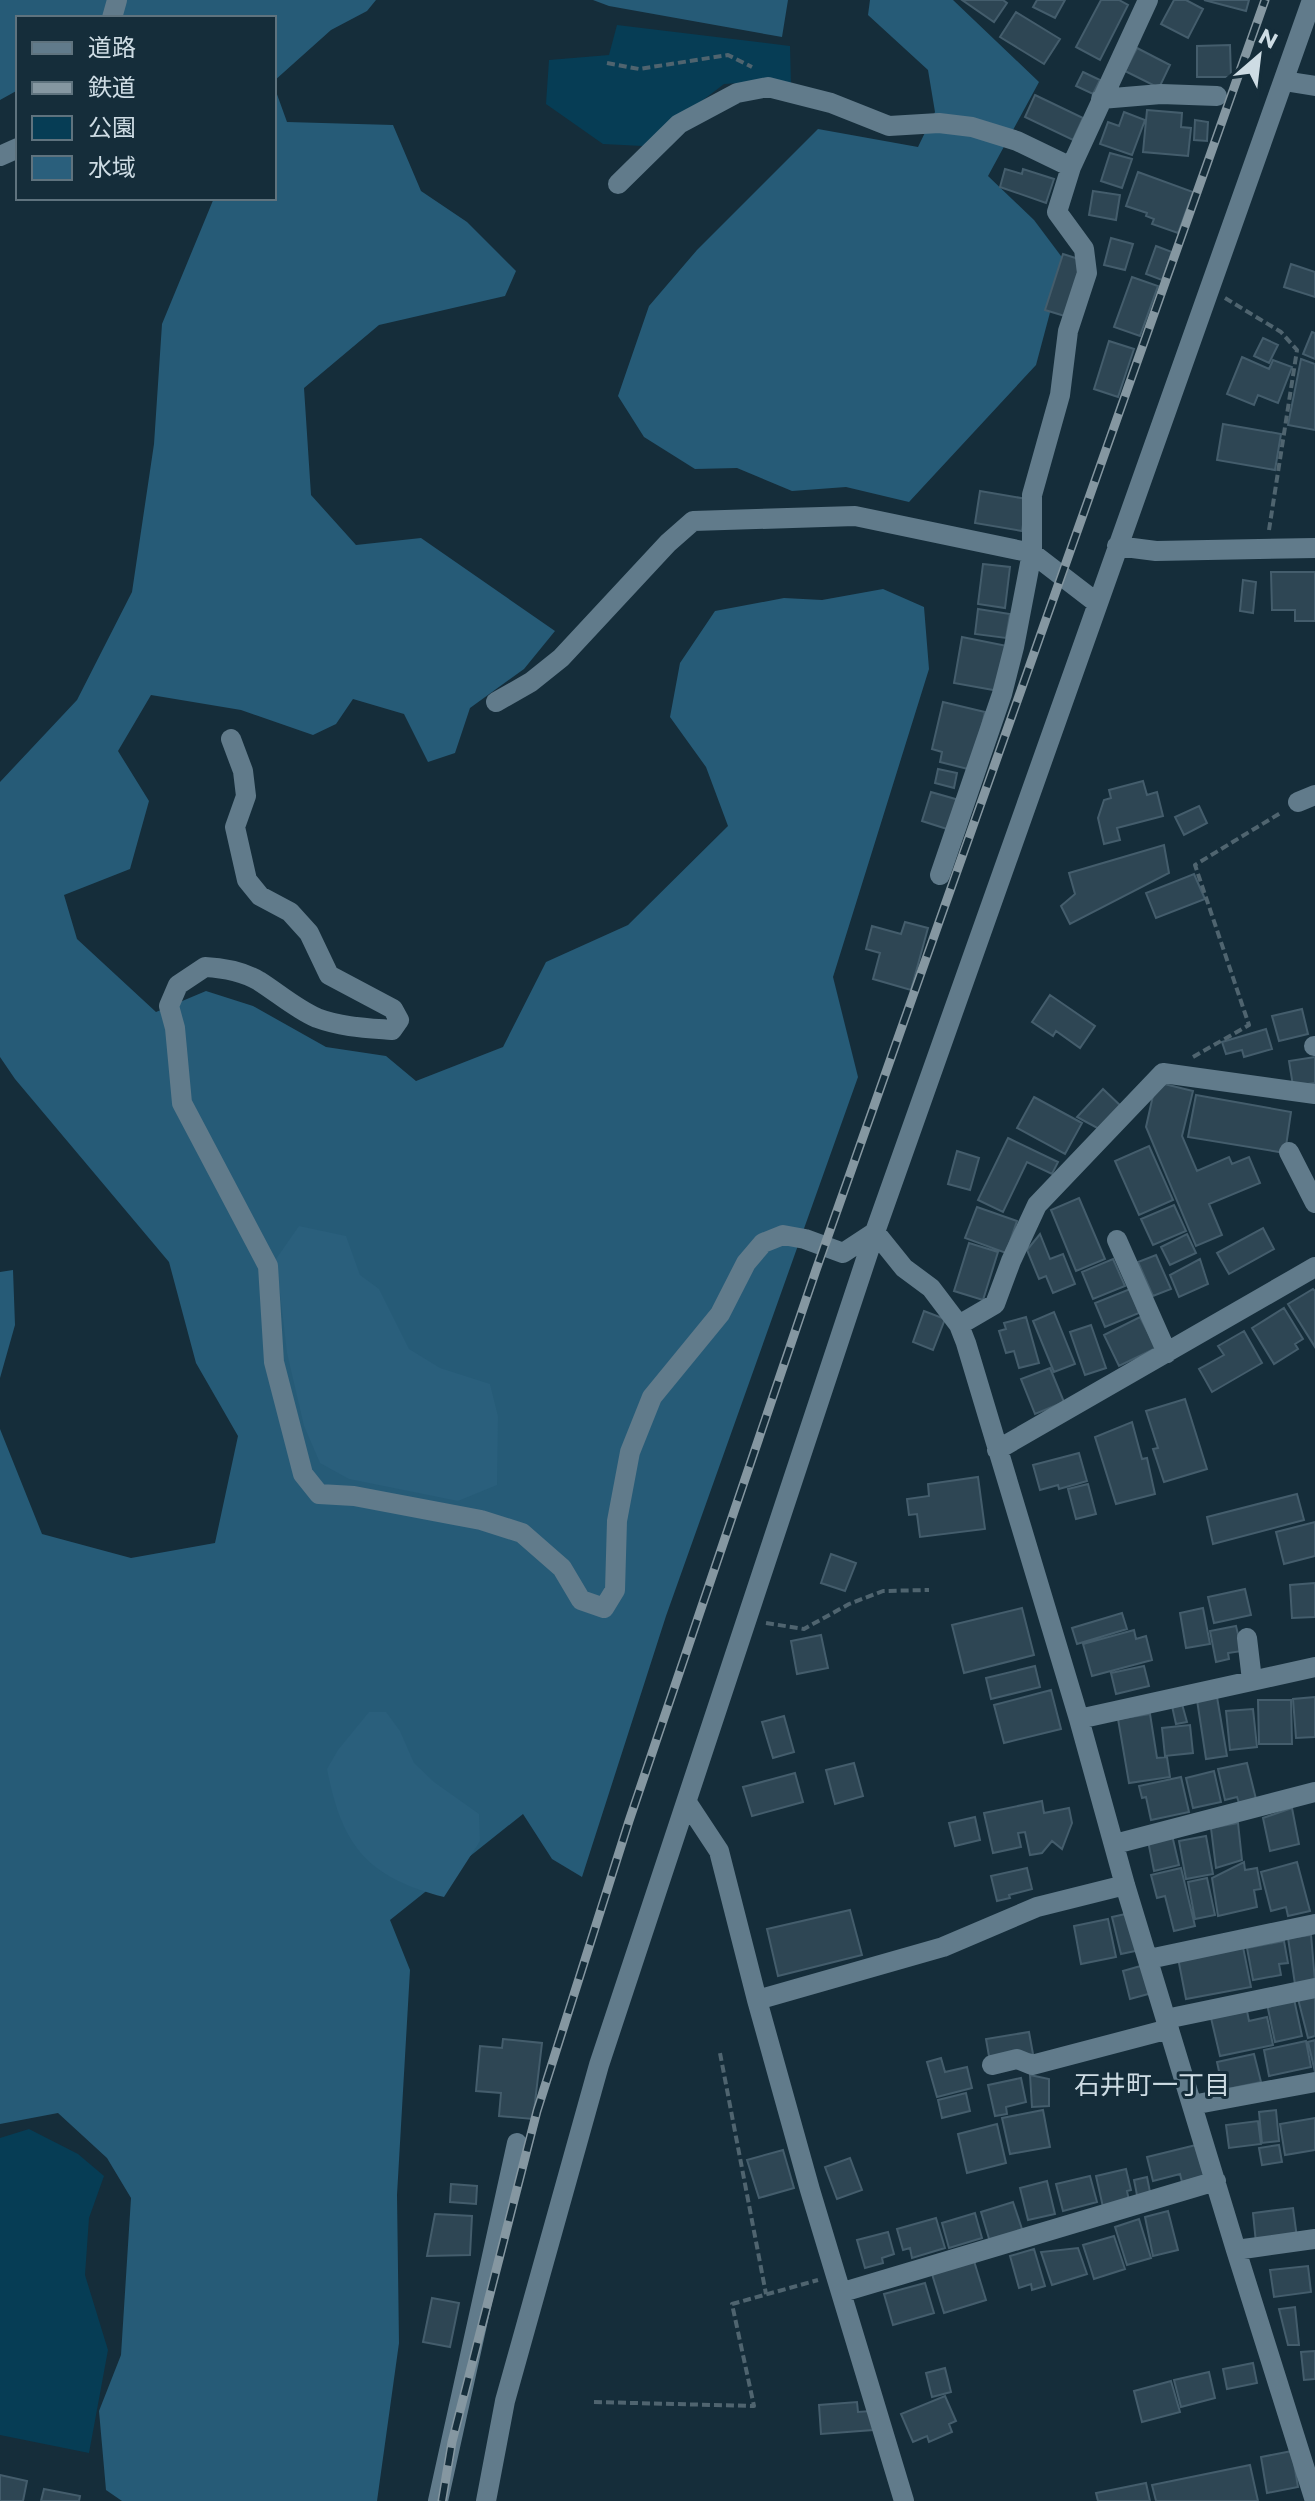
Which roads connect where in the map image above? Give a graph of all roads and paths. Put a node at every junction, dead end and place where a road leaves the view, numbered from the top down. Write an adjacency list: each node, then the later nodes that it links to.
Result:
1 (1148, 0): 8 (street)
2 (1312, 0): 4 (street)
3 (607, 63): 6 (path)
4 (1284, 81): 5 (street); 11 (street)
5 (1315, 86)
6 (768, 87): 9 (street); 10 (street)
7 (1217, 96): 8 (street)
8 (1101, 99): 9 (street)
9 (1071, 167): 15 (street)
10 (618, 184)
11 (1210, 288): 12 (street); 14 (path)
12 (1117, 546): 14 (street); 16 (street)
13 (1315, 548): 14 (street)
14 (1266, 549)
15 (1032, 553): 16 (street); 17 (street); 20 (street)
16 (1097, 603): 25 (street)
17 (496, 702)
18 (231, 739): 25 (street)
19 (1306, 799): 21 (path)
20 (940, 875)
21 (1163, 1073): 22 (street); 28 (street)
22 (1315, 1094)
23 (1289, 1152): 24 (street)
24 (1315, 1203)
25 (875, 1232): 28 (street); 32 (street)
26 (1117, 1240): 29 (street)
27 (1315, 1267): 29 (street)
28 (959, 1325): 30 (street)
29 (1167, 1353): 30 (street)
30 (997, 1450): 36 (street)
31 (929, 1590): 32 (path)
32 (748, 1620): 38 (street)
33 (1247, 1638): 35 (street)
34 (1315, 1667): 35 (street)
35 (1252, 1680): 36 (street)
36 (1079, 1719): 39 (street)
37 (1315, 1792): 39 (street)
38 (688, 1804): 44 (street); 58 (street)
39 (1115, 1844): 40 (street)
40 (1125, 1885): 42 (street); 44 (street)
41 (1315, 1924): 42 (street)
42 (1149, 1959): 45 (street)
43 (1315, 1988): 45 (street)
44 (757, 2000): 54 (street)
45 (1168, 2024): 47 (street); 49 (street)
46 (720, 2053): 55 (path)
47 (992, 2065)
48 (1315, 2082): 49 (street)
49 (1192, 2105): 51 (street)
50 (517, 2143): 57 (street)
51 (1216, 2181): 53 (street); 54 (street)
52 (1315, 2239): 53 (street)
53 (1236, 2250): 60 (street)
54 (840, 2284): 55 (path); 59 (street)
55 (766, 2294): 56 (path)
56 (594, 2402)
57 (438, 2501)
58 (486, 2501)
59 (904, 2501)
60 (1315, 2501)

